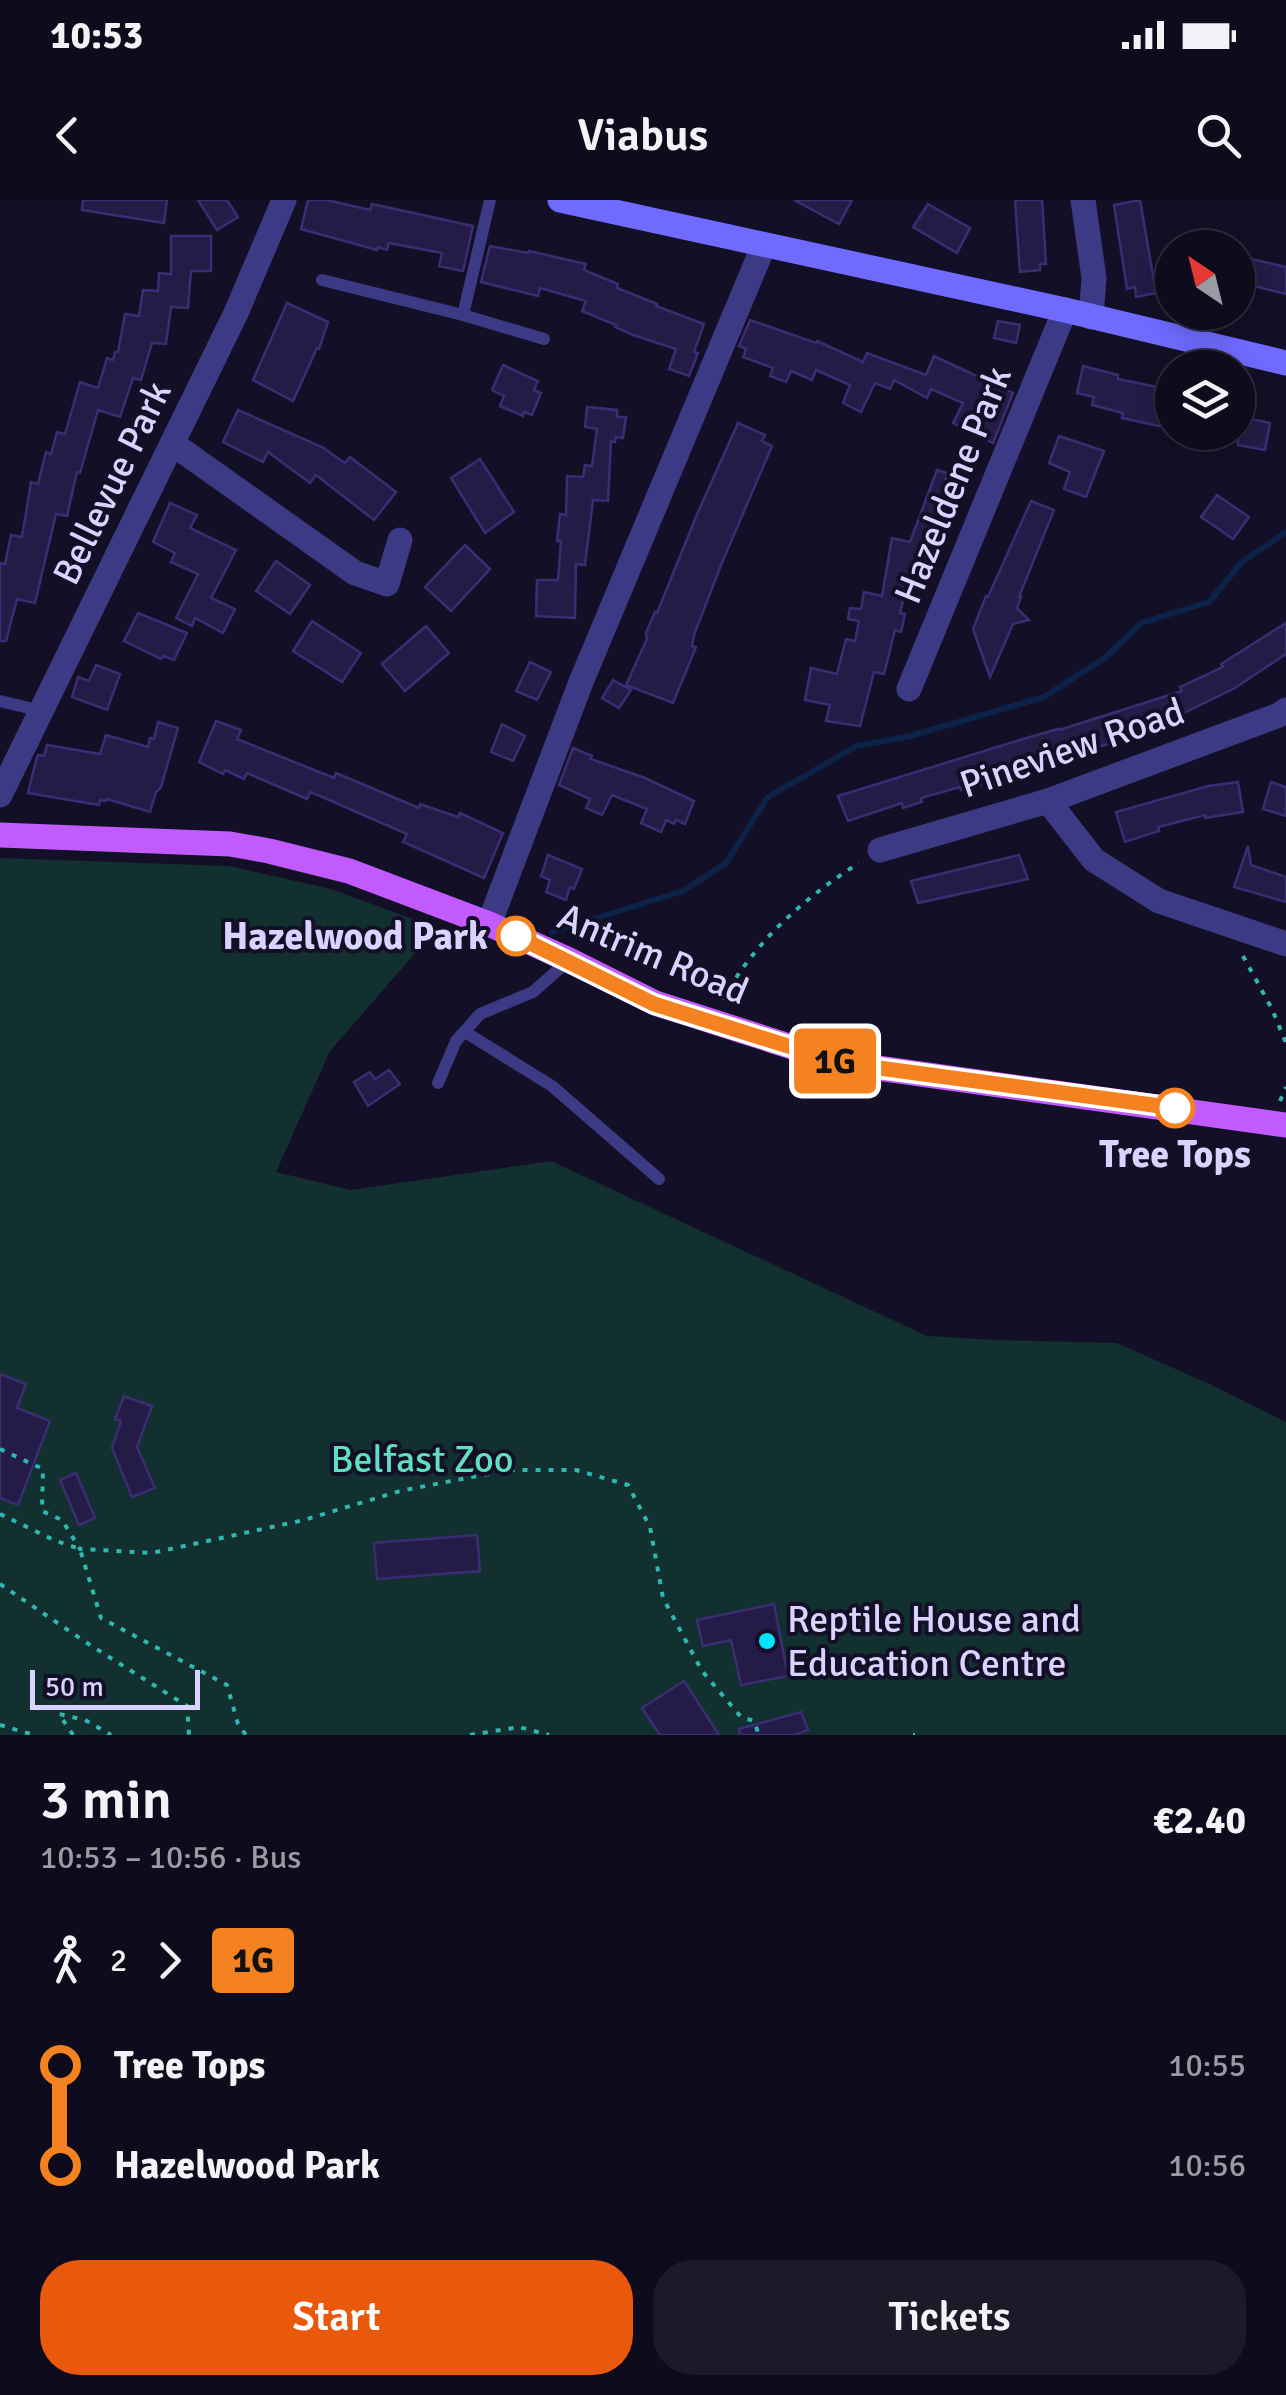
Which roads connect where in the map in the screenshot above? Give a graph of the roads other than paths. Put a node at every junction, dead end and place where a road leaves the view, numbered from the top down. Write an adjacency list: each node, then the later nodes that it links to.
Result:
1 (284, 200): 12 (street, Bellevue Park)
2 (490, 200): 8 (lane)
3 (560, 200): 5 (street)
4 (1083, 200): 9 (street)
5 (764, 244): 7 (street); 22 (street)
6 (322, 280): 8 (lane)
7 (1066, 310): 9 (street); 14 (street, Hazeldene Park)
8 (463, 315): 10 (lane)
9 (1091, 317): 11 (street)
10 (544, 339)
11 (1286, 363)
12 (173, 444): 13 (street); 16 (street, Bellevue Park)
13 (400, 540)
14 (909, 689)
15 (0, 701): 16 (lane)
16 (42, 710): 18 (street, Bellevue Park)
17 (1284, 717): 19 (street, Pineview Road)
18 (0, 796)
19 (1048, 801): 21 (street, Pineview Road); 23 (street)
20 (0, 835): 22 (main road, Antrim Road)
21 (880, 850)
22 (489, 924): 24 (main road, Antrim Road)
23 (1286, 944)
24 (569, 960): 25 (lane); 27 (main road, Antrim Road)
25 (464, 1032): 26 (lane); 28 (lane)
26 (438, 1083)
27 (1286, 1126)
28 (660, 1178)

